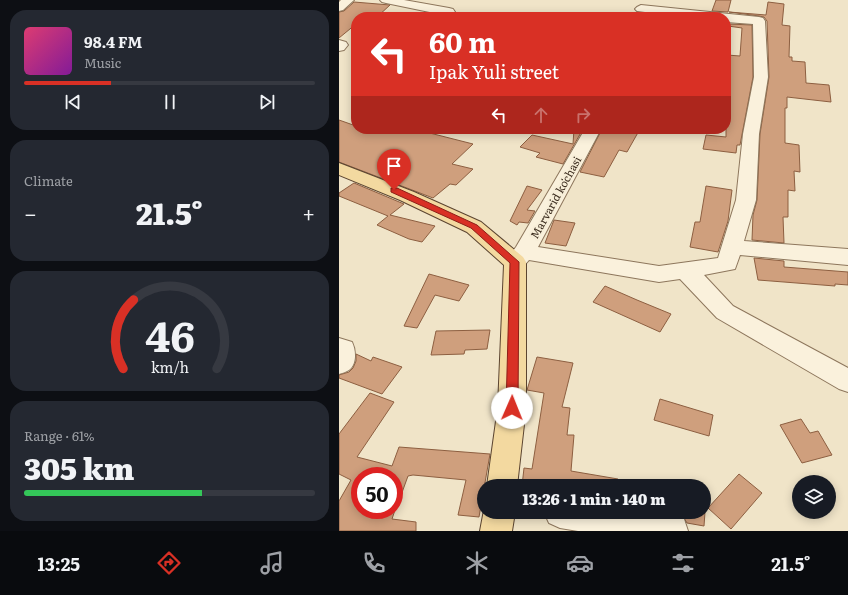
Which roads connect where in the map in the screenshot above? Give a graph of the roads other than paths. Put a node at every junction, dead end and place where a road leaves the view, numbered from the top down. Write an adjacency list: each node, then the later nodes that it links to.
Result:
1 (348, 0): 3 (street)
2 (386, 0): 5 (street)
3 (339, 8)
4 (641, 8): 6 (street)
5 (449, 12)
6 (677, 12)
7 (731, 18): 12 (street)
8 (339, 44): 9 (street)
9 (339, 47)
10 (590, 134): 13 (street, Marvarid koʻchasi)
11 (339, 168): 13 (main road)
12 (732, 247): 14 (street); 15 (street)
13 (520, 257): 15 (street); 19 (main road)
14 (848, 257)
15 (685, 270): 18 (street)
16 (339, 348): 17 (street)
17 (339, 363)
18 (848, 381)
19 (503, 479)
20 (498, 519): 22 (main road)
21 (601, 519): 23 (street)
22 (496, 531)
23 (672, 531)

